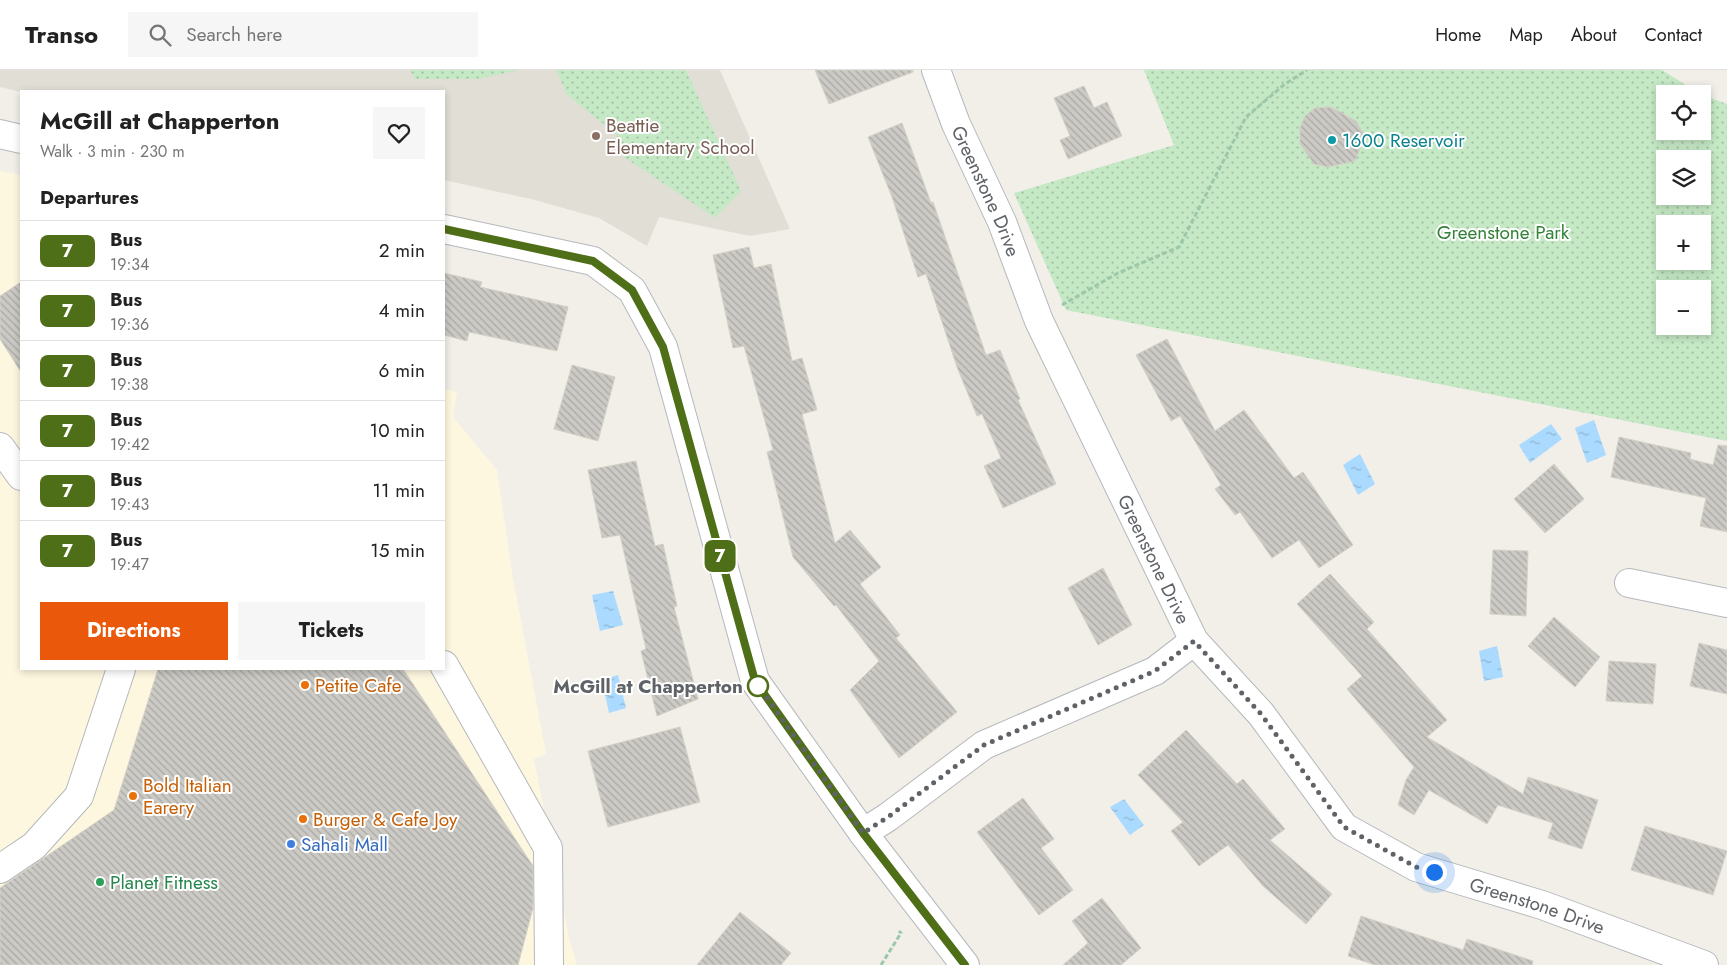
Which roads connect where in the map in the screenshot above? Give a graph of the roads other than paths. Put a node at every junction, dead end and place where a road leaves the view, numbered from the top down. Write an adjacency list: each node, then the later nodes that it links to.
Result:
1 (936, 70): 9 (street, Greenstone Drive)
2 (0, 134): 3 (street)
3 (20, 139)
4 (445, 230): 12 (street)
5 (0, 447): 6 (street)
6 (20, 475)
7 (1629, 583): 8 (street)
8 (1727, 603)
9 (1194, 641): 12 (street); 16 (street, Greenstone Drive)
10 (445, 667): 14 (street)
11 (120, 670): 13 (street)
12 (863, 833): 15 (street)
13 (0, 869)
14 (549, 965)
15 (965, 965)
16 (1704, 965)

